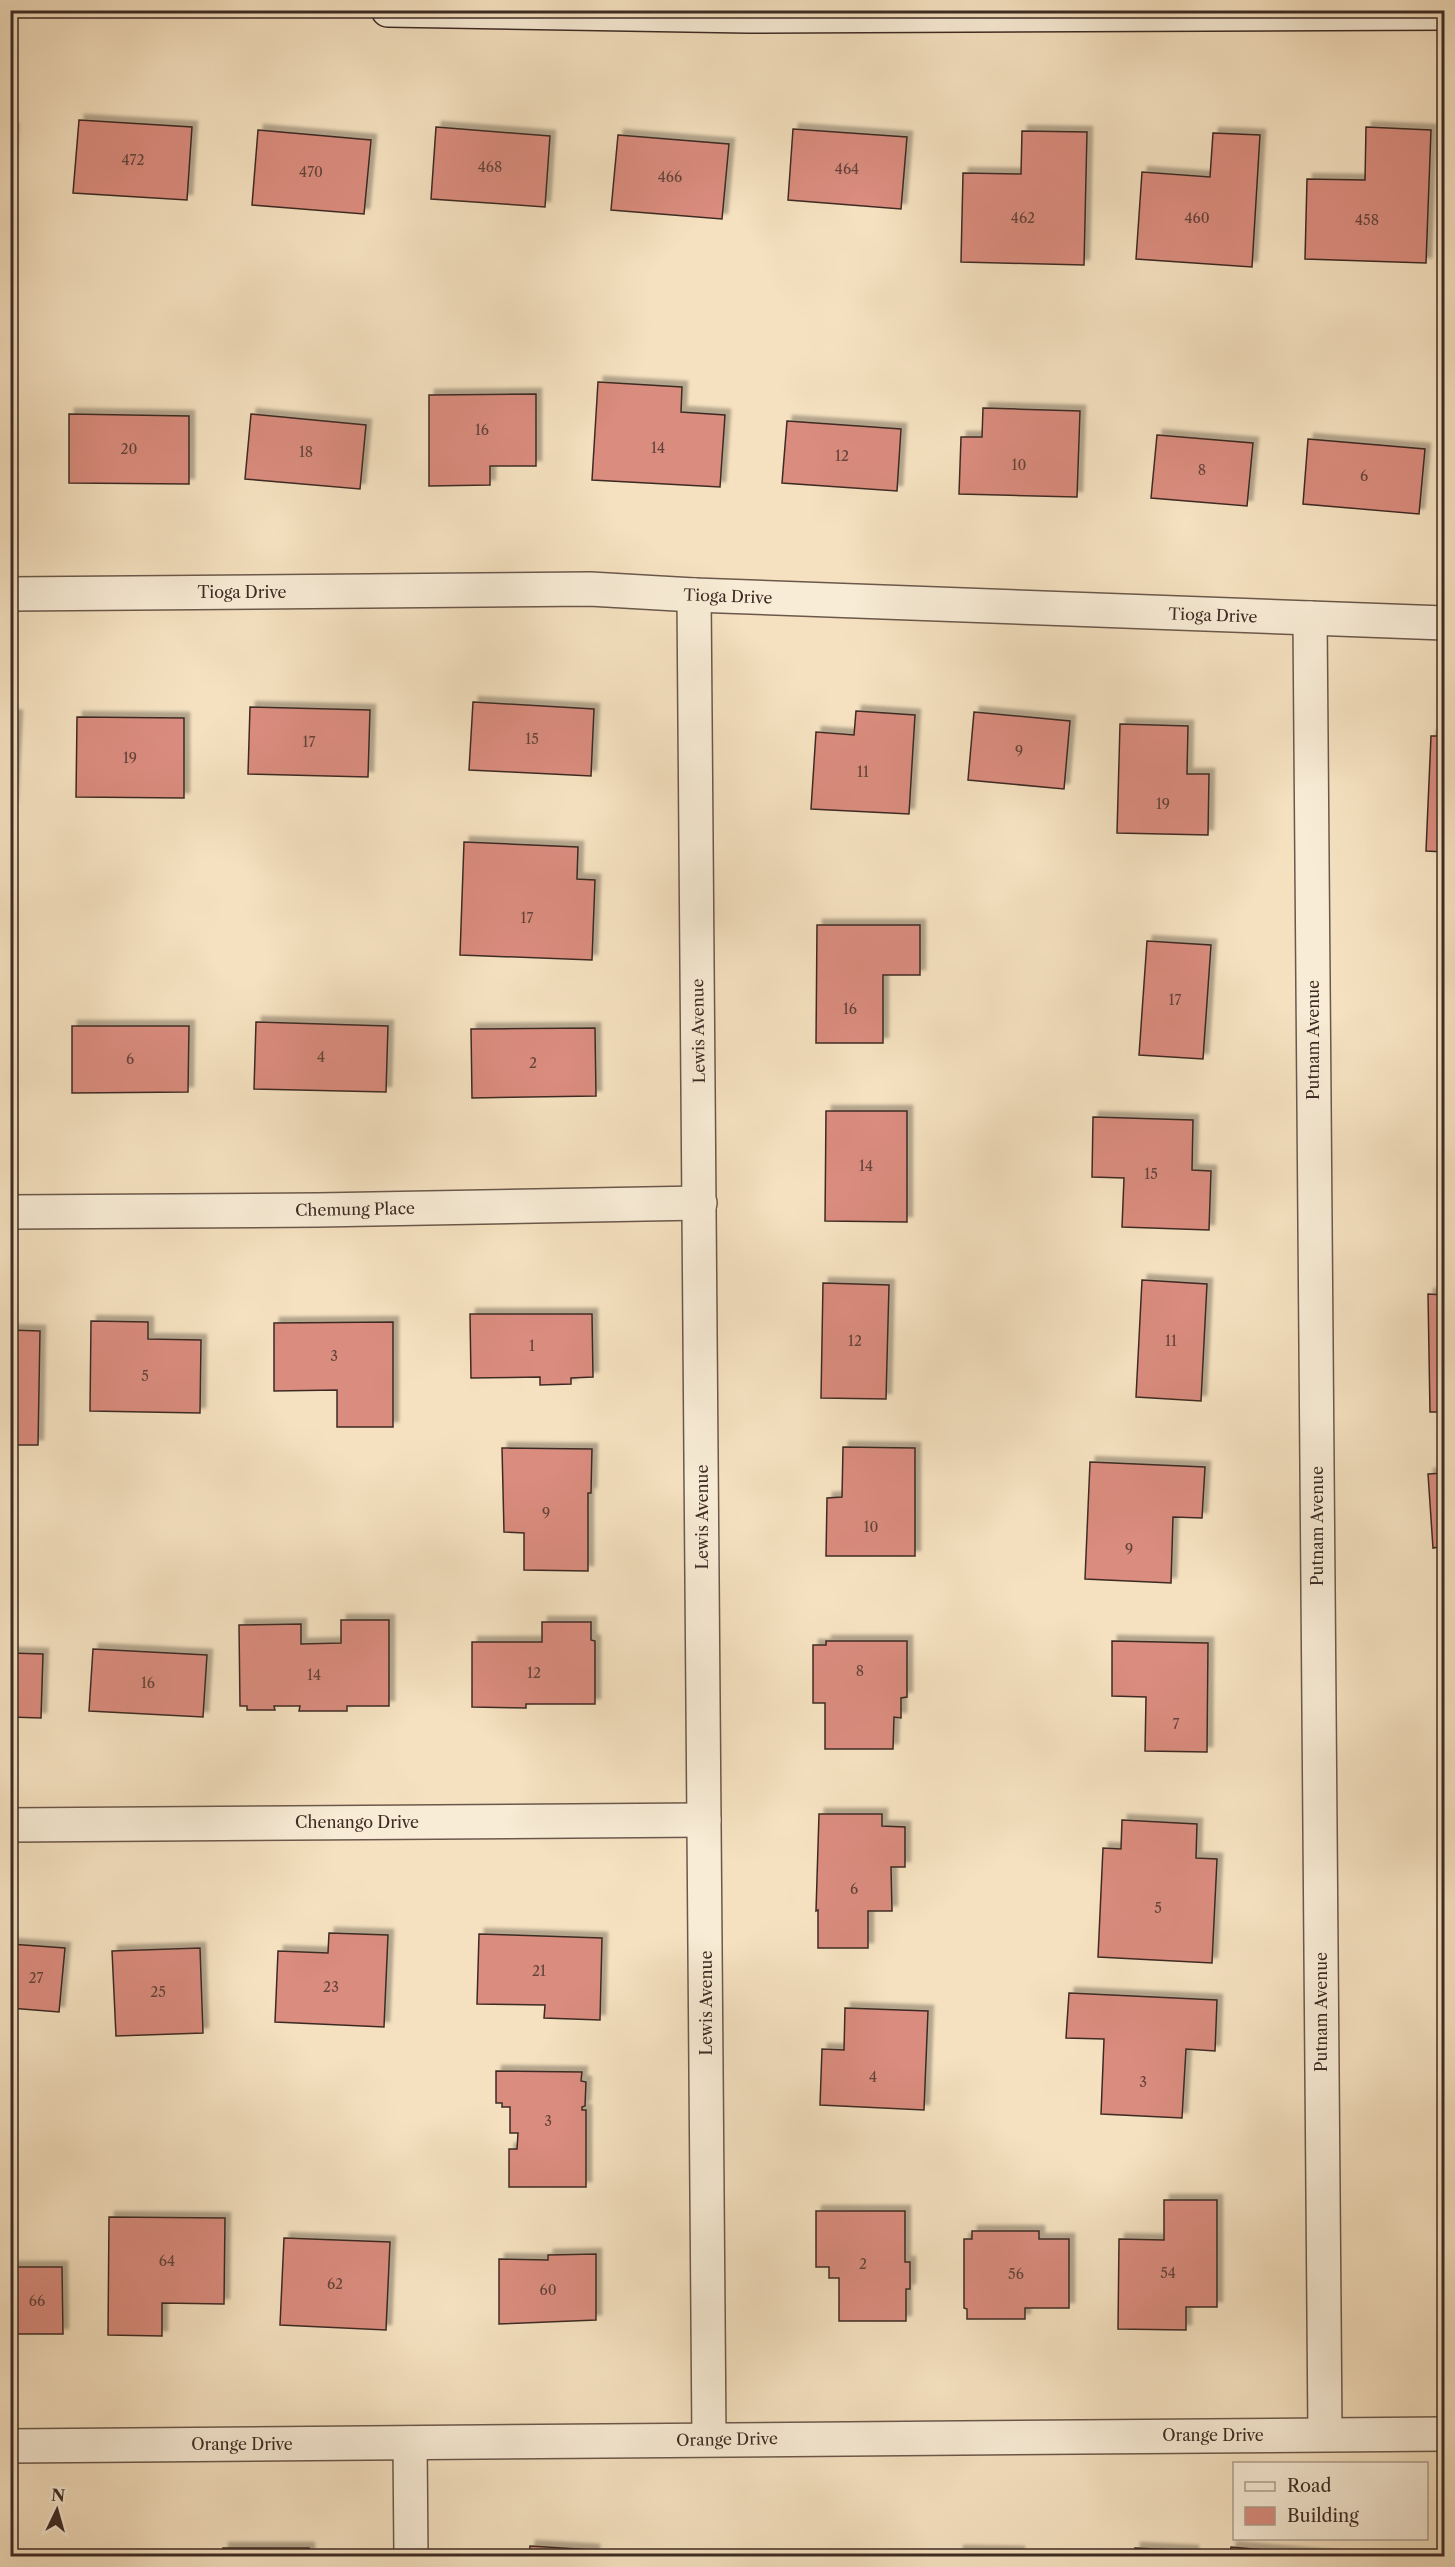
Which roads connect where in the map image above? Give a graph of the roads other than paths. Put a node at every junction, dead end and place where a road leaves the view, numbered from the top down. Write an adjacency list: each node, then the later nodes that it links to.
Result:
1 (388, 10): 2 (street)
2 (1444, 14)
3 (10, 594): 4 (street, Tioga Drive)
4 (694, 595): 5 (street, Tioga Drive); 7 (street, Lewis Avenue)
5 (1310, 618): 6 (street, Tioga Drive); 11 (street, Putnam Avenue)
6 (1444, 623)
7 (700, 1203): 8 (street, Chemung Place); 9 (street, Lewis Avenue)
8 (10, 1212)
9 (704, 1820): 10 (street, Chenango Drive); 13 (street, Lewis Avenue)
10 (10, 1825)
11 (1325, 2434): 12 (street, Orange Drive); 13 (street, Orange Drive)
12 (1444, 2434)
13 (709, 2439): 14 (street, Orange Drive)
14 (410, 2443): 15 (street, Orange Drive); 16 (street)
15 (10, 2446)
16 (411, 2556)

